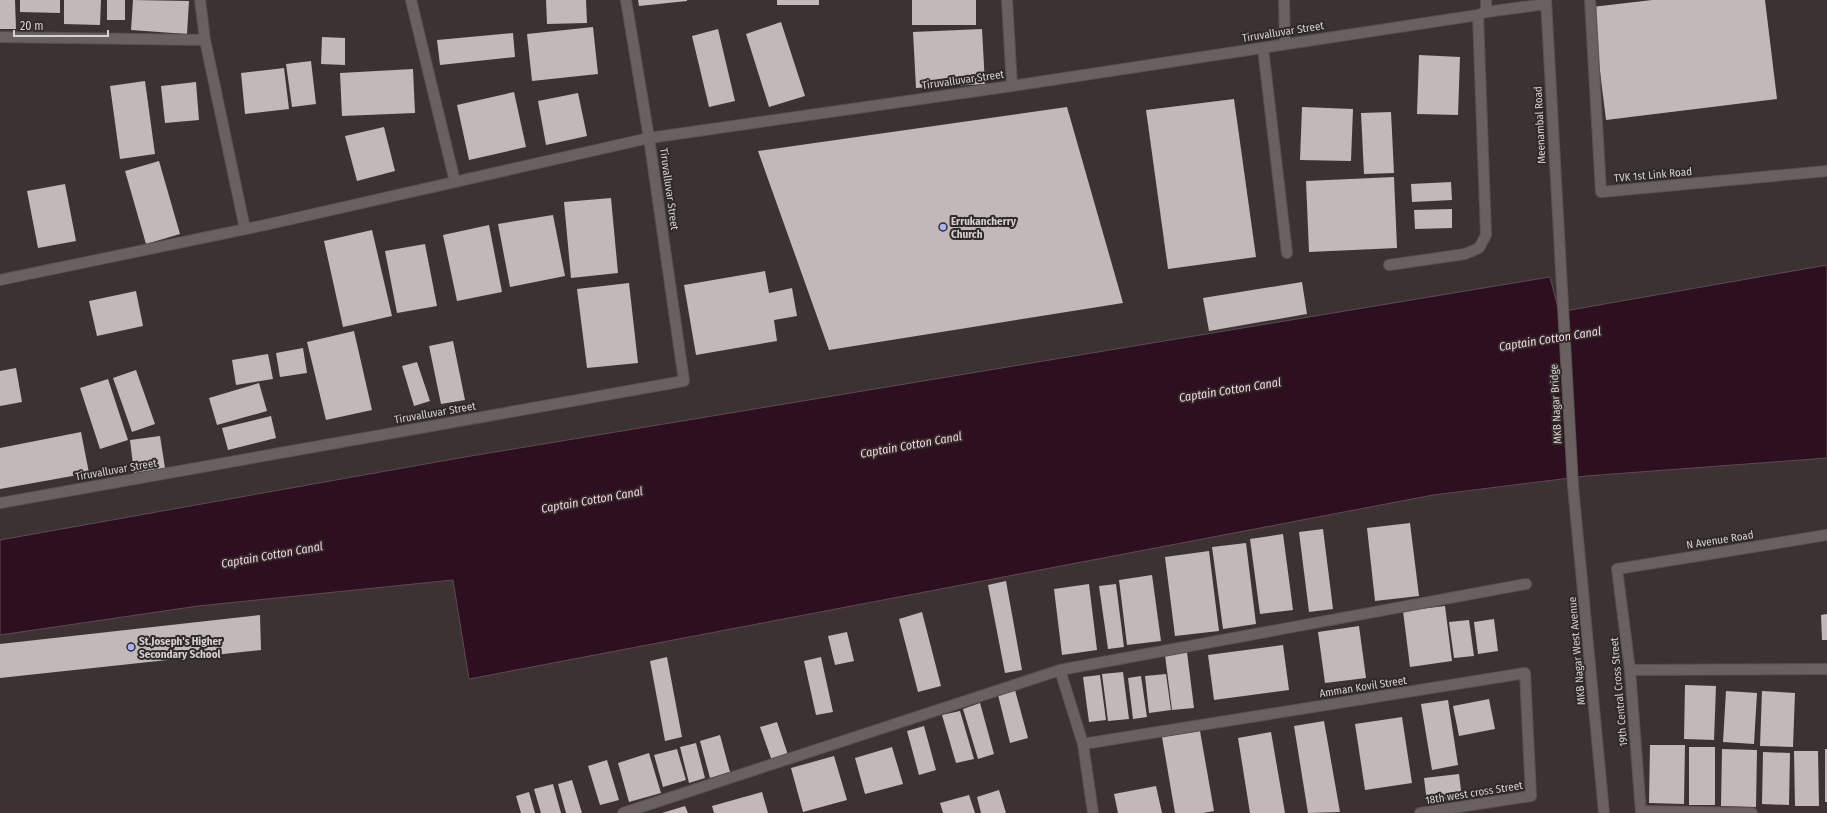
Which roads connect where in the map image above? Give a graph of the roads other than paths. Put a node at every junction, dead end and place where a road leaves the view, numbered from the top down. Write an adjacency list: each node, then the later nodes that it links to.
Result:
1 (200, 0): 11 (street)
2 (411, 0): 17 (street)
3 (626, 0): 15 (street)
4 (1007, 0): 14 (street)
5 (1284, 0): 12 (street)
6 (1486, 0): 9 (street)
7 (1590, 0): 16 (street, TVK 1st Link Road)
8 (1546, 2): 9 (street, Tiruvalluvar Street); 19 (street, Meenambal Road)
9 (1482, 14): 12 (street, Tiruvalluvar Street); 21 (street)
10 (0, 37): 11 (street)
11 (205, 40): 18 (street)
12 (1285, 44): 13 (street, Tiruvalluvar Street)
13 (1263, 48): 14 (street, Tiruvalluvar Street); 20 (street)
14 (1012, 86): 15 (street, Tiruvalluvar Street)
15 (649, 138): 17 (street); 24 (street, Tiruvalluvar Street)
16 (1827, 171)
17 (455, 182): 18 (street)
18 (245, 229): 22 (street)
19 (1558, 248): 23 (street, MKB Nagar Bridge)
20 (1286, 253)
21 (1389, 266)
22 (0, 280)
23 (1572, 486): 37 (street, MKB Nagar West Avenue)
24 (0, 503)
25 (1827, 535): 26 (street, N Avenue Road)
26 (1617, 569): 30 (street, 19th Central Cross Street)
27 (1526, 584): 29 (street)
28 (1827, 669): 30 (street)
29 (1060, 670): 31 (street); 34 (street)
30 (1630, 670): 33 (street, 19th Central Cross Street)
31 (1083, 744): 32 (street, Amman Kovil Street); 35 (street)
32 (1531, 796): 36 (street, 18th west cross Street)
33 (1641, 812): 38 (street)
34 (623, 813)
35 (1093, 813)
36 (1420, 813)
37 (1604, 813)
38 (1752, 813)

